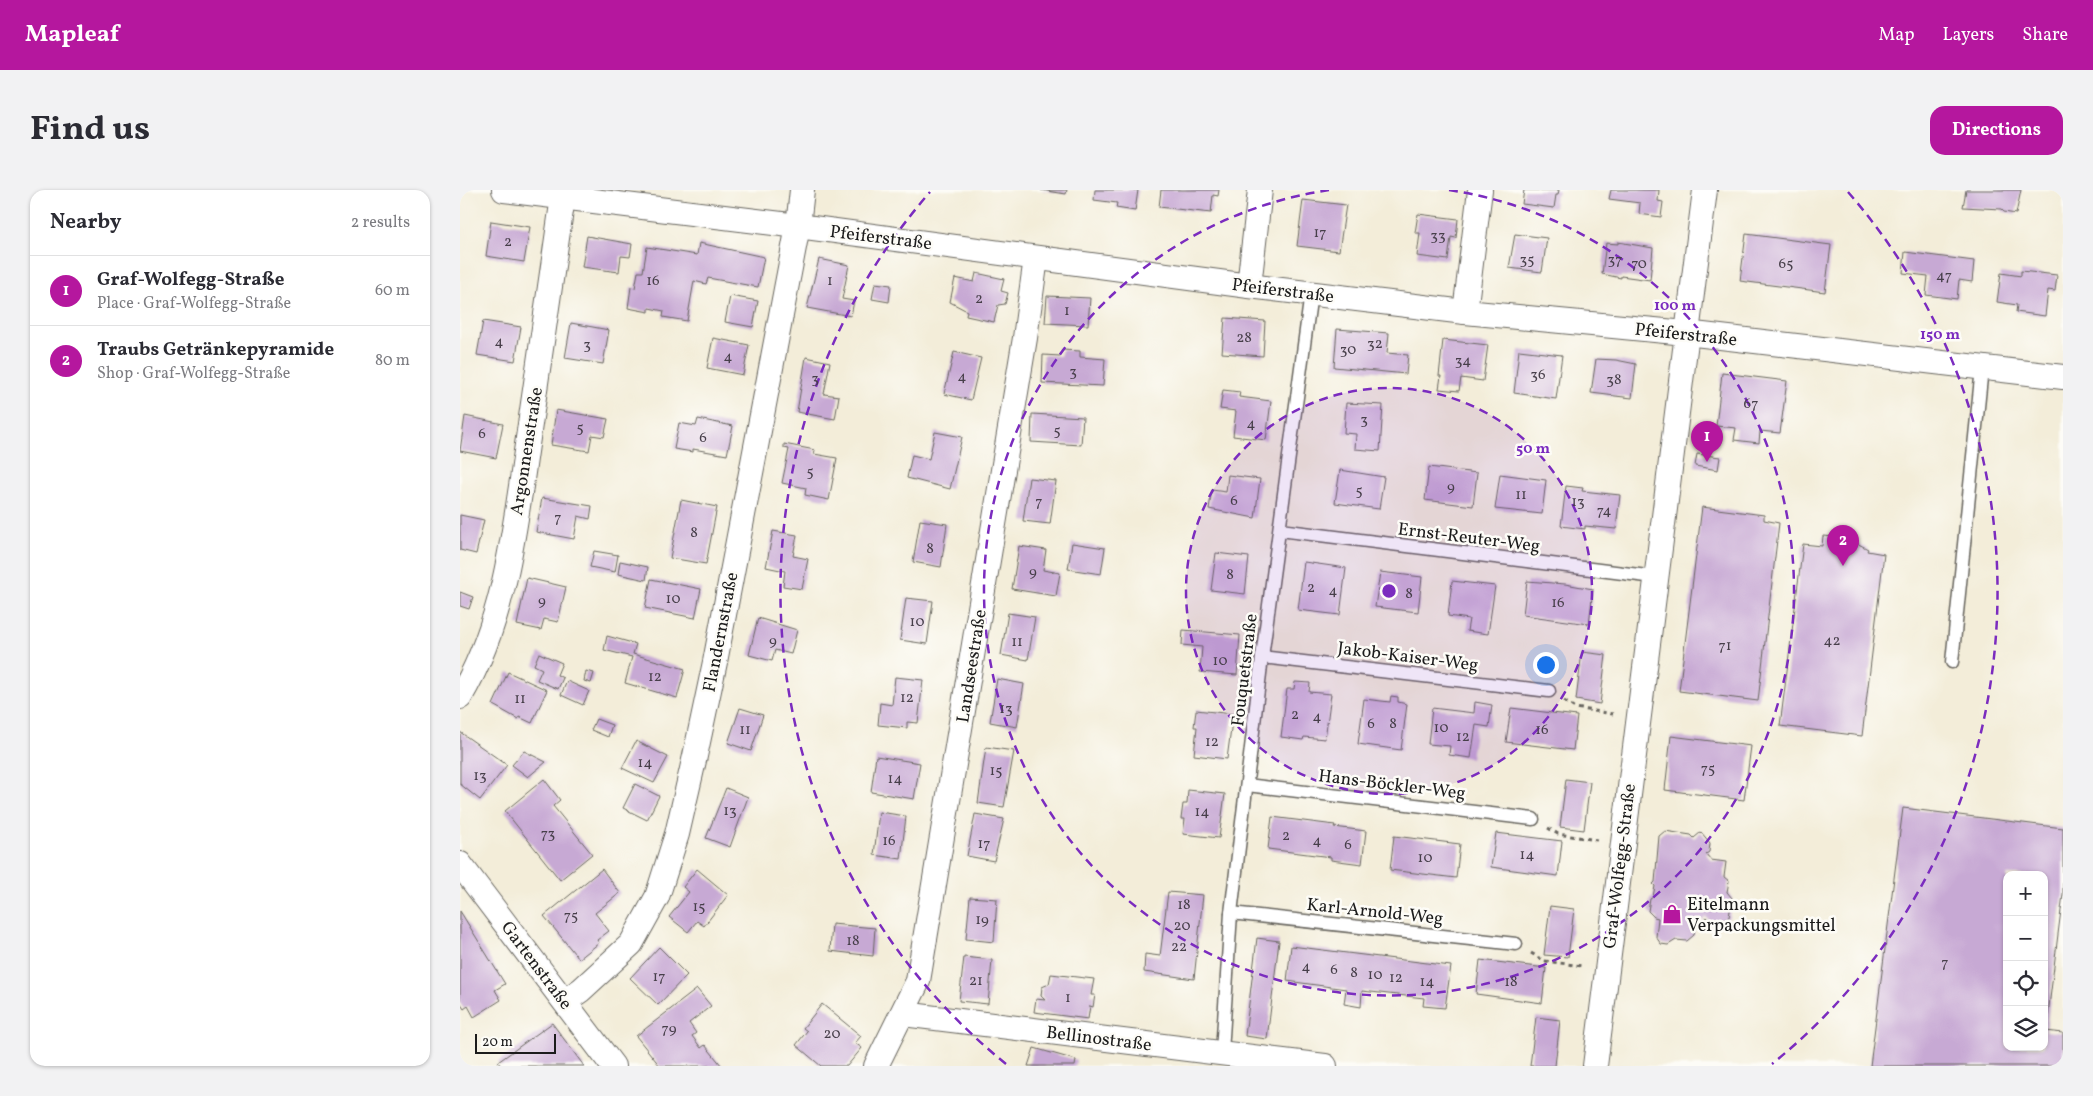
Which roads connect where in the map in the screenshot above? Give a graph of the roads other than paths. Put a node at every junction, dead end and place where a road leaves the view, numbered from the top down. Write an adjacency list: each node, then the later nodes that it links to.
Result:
1 (504, 190): 6 (street, Pfeiferstraße)
2 (802, 190): 7 (street, Flandernstraße)
3 (1260, 190): 9 (street)
4 (1480, 190): 11 (street)
5 (1704, 190): 12 (street, Graf-Wolfegg-Straße)
6 (563, 198): 7 (street, Pfeiferstraße); 19 (street, Argonnenstraße)
7 (798, 226): 8 (street, Pfeiferstraße); 26 (street, Flandernstraße)
8 (1036, 258): 9 (street, Pfeiferstraße); 27 (street, Landseestraße)
9 (1248, 286): 10 (street, Pfeiferstraße)
10 (1311, 293): 11 (street, Pfeiferstraße); 15 (lane, Fouquetstraße)
11 (1465, 312): 12 (street, Pfeiferstraße)
12 (1686, 333): 13 (street, Pfeiferstraße); 16 (street, Graf-Wolfegg-Straße)
13 (1982, 368): 14 (street, Pfeiferstraße); 18 (lane)
14 (2063, 377)
15 (1280, 530): 16 (lane, Ernst-Reuter-Weg); 17 (lane, Fouquetstraße)
16 (1655, 577): 32 (street, Graf-Wolfegg-Straße)
17 (1262, 657): 20 (lane, Jakob-Kaiser-Weg); 21 (lane, Fouquetstraße)
18 (1952, 662)
19 (466, 687)
20 (1549, 691)
21 (1247, 785): 22 (lane, Hans-Böckler-Weg); 24 (lane, Fouquetstraße)
22 (1533, 819)
23 (460, 864): 26 (street, Gartenstraße)
24 (1231, 912): 25 (lane, Karl-Arnold-Weg); 28 (lane, Fouquetstraße)
25 (1516, 944)
26 (565, 1001): 29 (street, Gartenstraße)
27 (903, 1014): 28 (street, Bellinostraße); 30 (street, Landseestraße)
28 (1222, 1052): 31 (street, Bellinostraße)
29 (613, 1066)
30 (876, 1066)
31 (1325, 1066)
32 (1595, 1066)

